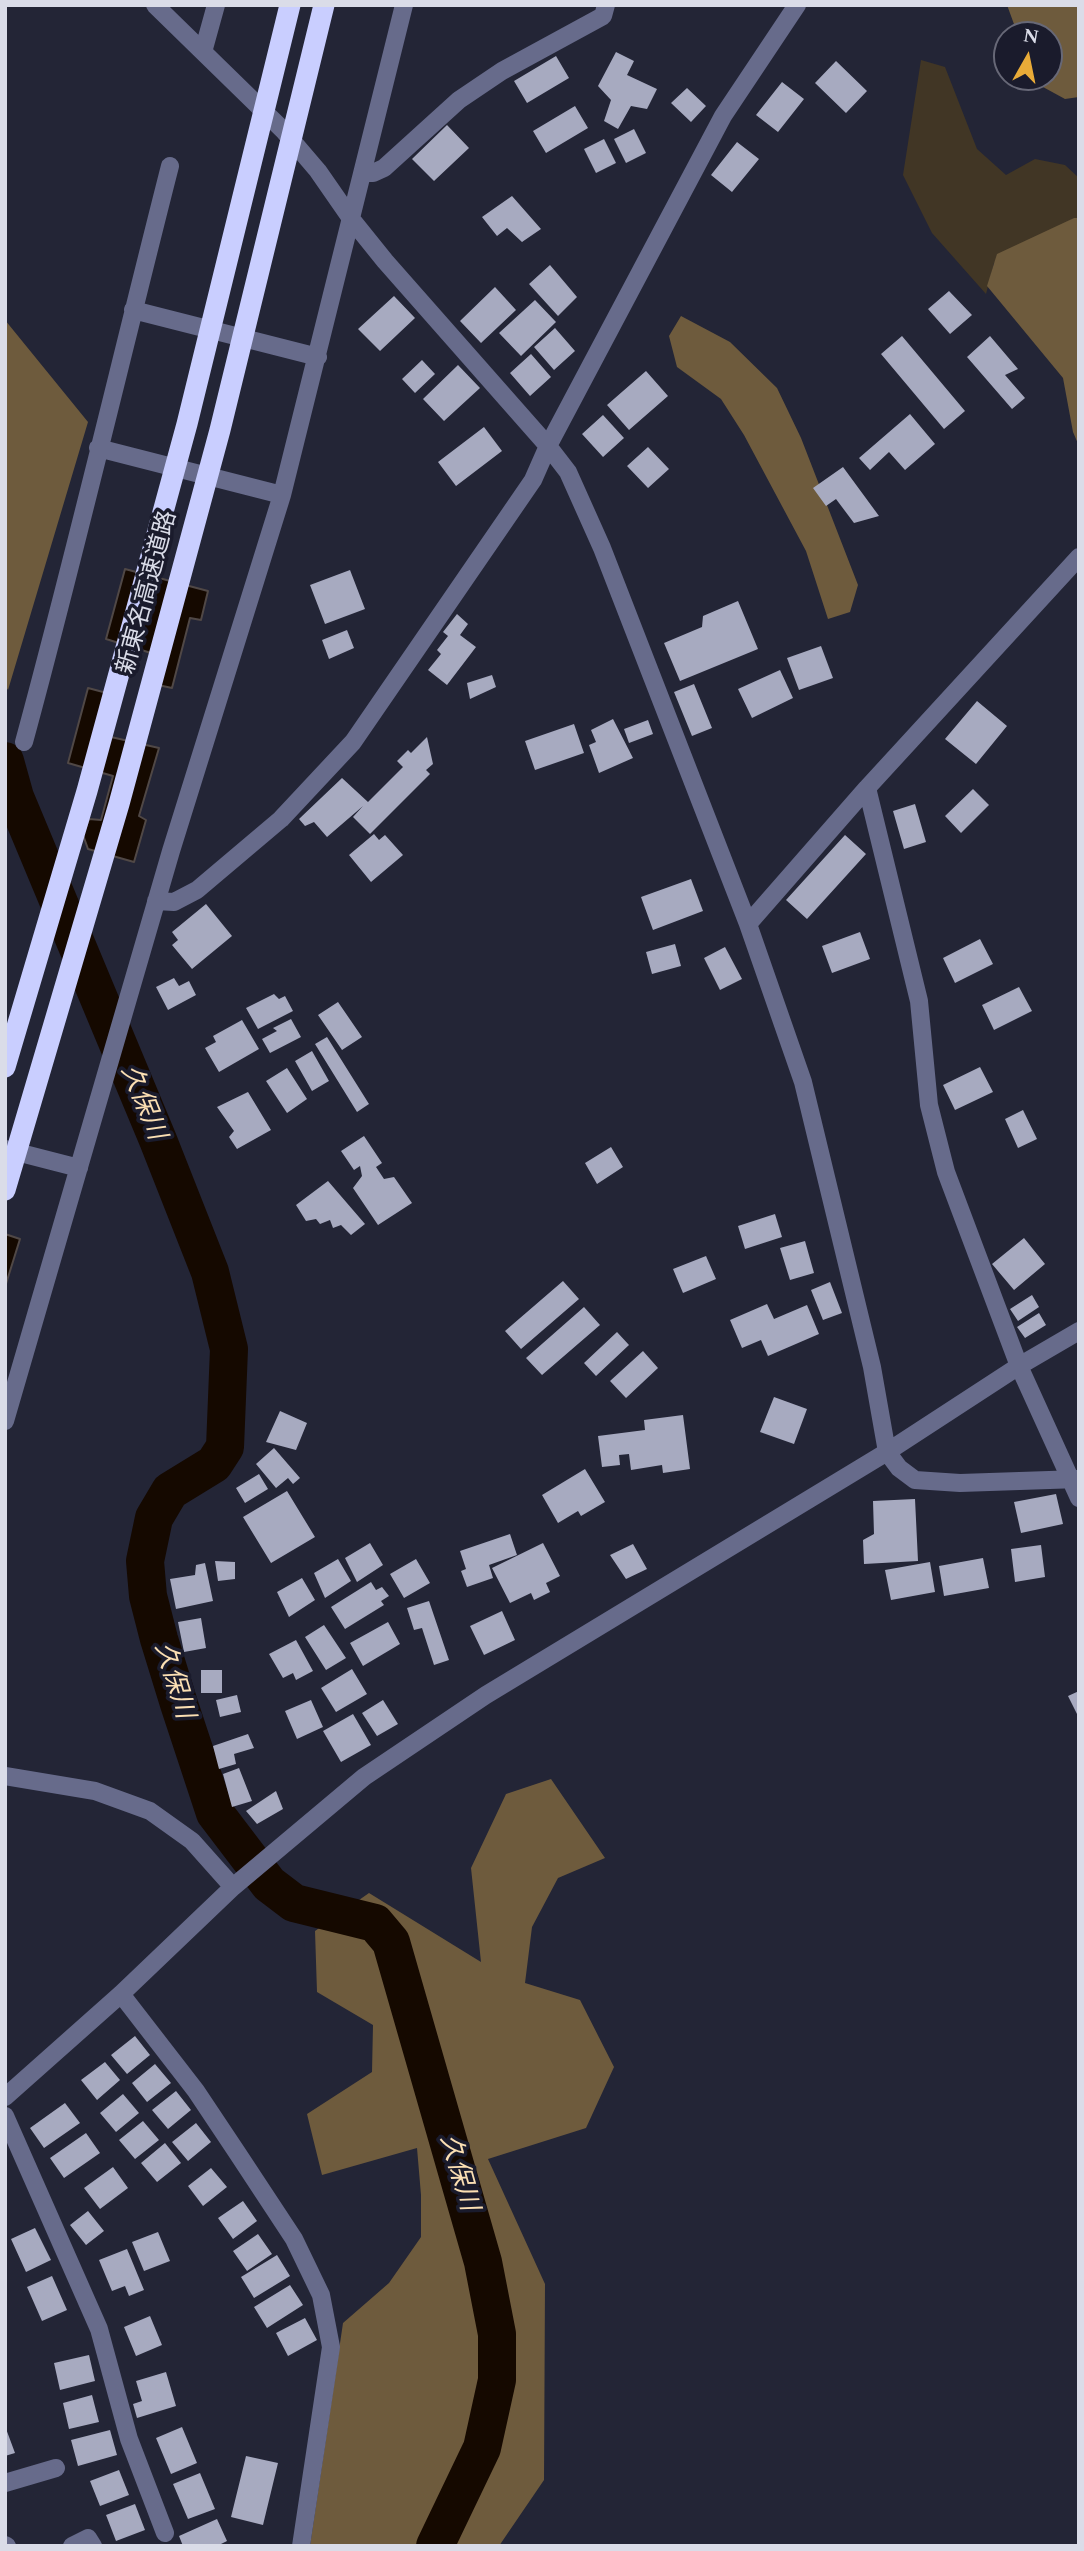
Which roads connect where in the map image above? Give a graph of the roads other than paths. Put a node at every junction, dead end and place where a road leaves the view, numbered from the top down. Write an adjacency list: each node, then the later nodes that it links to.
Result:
1 (155, 5): 8 (street)
2 (216, 5): 8 (street)
3 (290, 5): 22 (highway, 新東名高速道路)
4 (324, 5): 25 (highway, 新東名高速道路)
5 (404, 5): 10 (street)
6 (606, 5): 10 (street)
7 (797, 5): 14 (street)
8 (203, 52): 11 (street)
9 (170, 166): 12 (street)
10 (363, 173): 11 (street)
11 (352, 220): 13 (street); 14 (street)
12 (133, 310): 13 (street); 15 (street)
13 (318, 357): 16 (street)
14 (548, 446): 20 (street); 21 (street)
15 (98, 447): 16 (street); 18 (street)
16 (282, 495): 20 (street)
17 (1079, 557): 19 (street)
18 (24, 742)
19 (867, 788): 21 (street); 27 (street)
20 (156, 901): 24 (street)
21 (748, 925): 29 (street)
22 (5, 1067)
23 (5, 1149): 24 (street)
24 (79, 1168): 28 (street)
25 (5, 1190)
26 (1079, 1332): 27 (street)
27 (1019, 1367): 29 (street); 30 (street)
28 (5, 1421)
29 (887, 1452): 30 (street); 33 (street)
30 (1074, 1480): 31 (street)
31 (1079, 1498)
32 (5, 1776): 33 (street)
33 (237, 1883): 34 (street)
34 (121, 1994): 35 (street); 42 (street)
35 (5, 2097)
36 (5, 2116): 39 (street)
37 (56, 2468): 38 (street)
38 (5, 2483)
39 (165, 2533)
40 (72, 2546): 41 (street)
41 (93, 2546)
42 (301, 2546)

